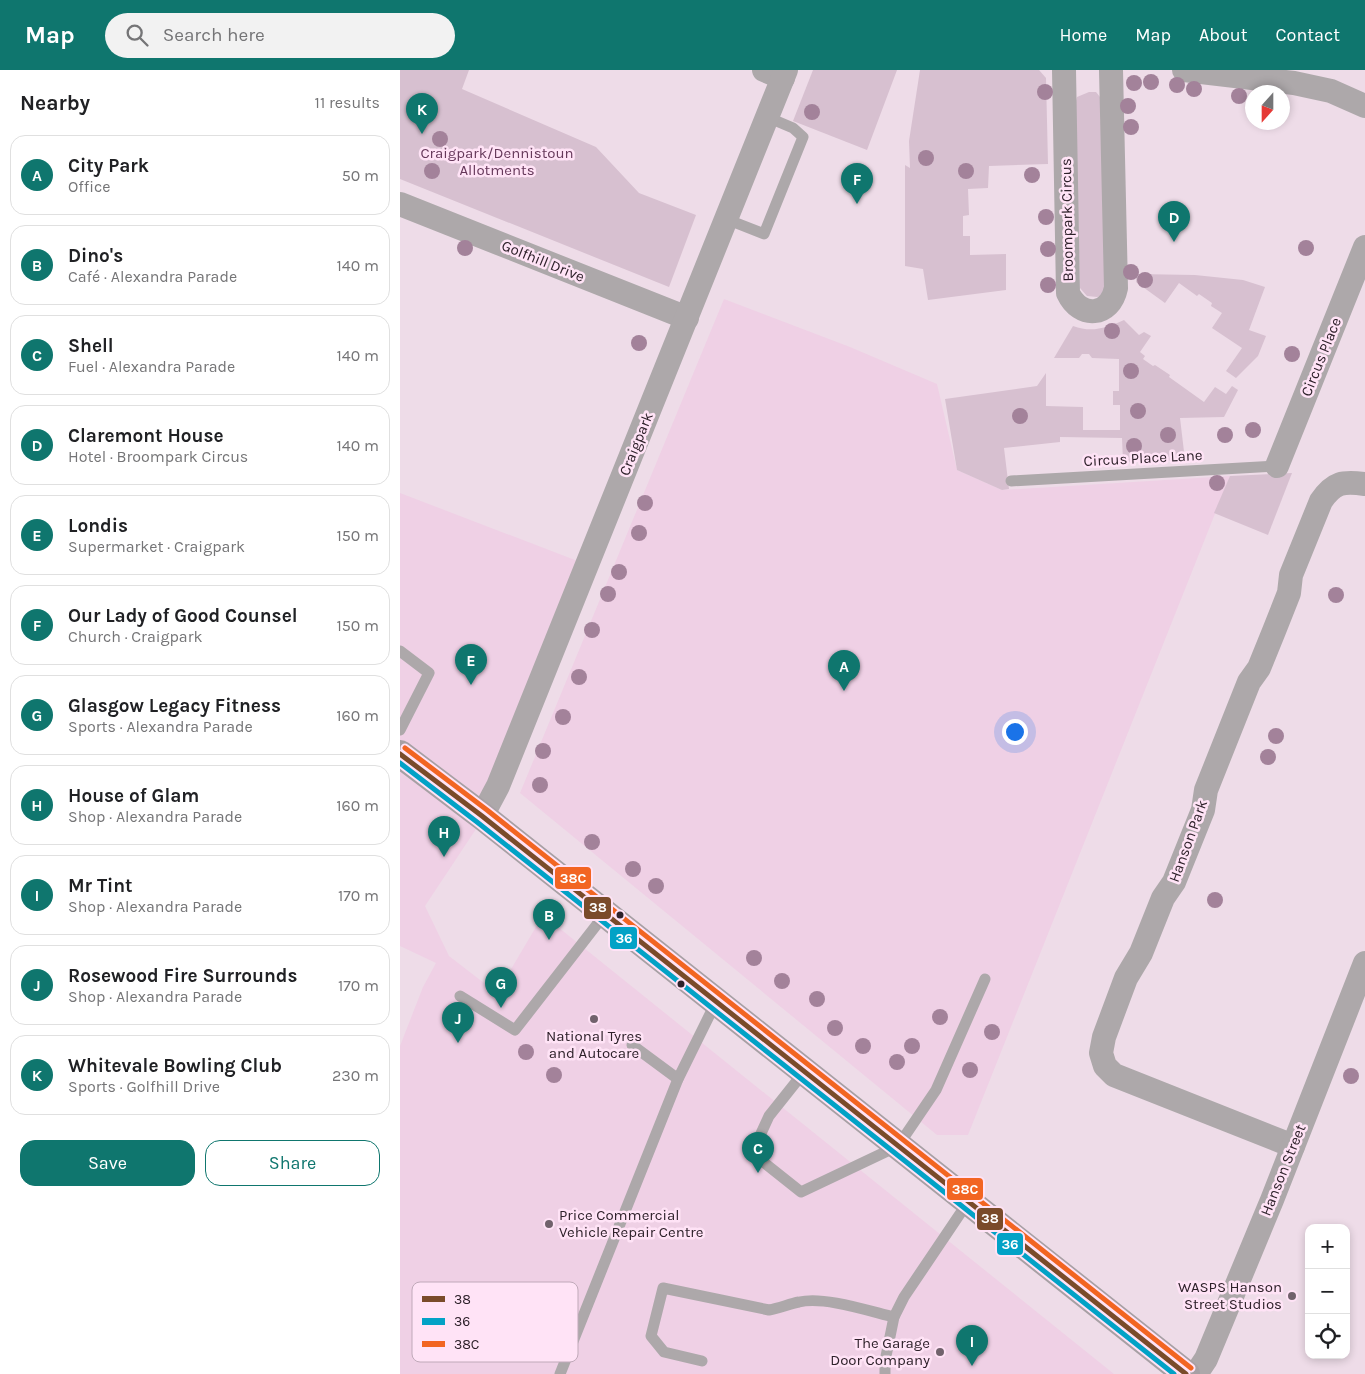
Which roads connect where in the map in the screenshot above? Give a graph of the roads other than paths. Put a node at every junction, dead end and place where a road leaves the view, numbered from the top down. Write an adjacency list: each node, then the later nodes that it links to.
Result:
1 (1064, 70): 2 (street, Broompark Circus)
2 (1111, 70)
3 (1184, 70): 5 (street)
4 (778, 73): 7 (street, Craigpark)
5 (1295, 76): 6 (street)
6 (1365, 106)
7 (767, 117): 9 (street, Craigpark); 9 (lane)
8 (400, 204): 11 (street, Golfhill Drive)
9 (726, 220): 11 (street, Craigpark)
10 (1365, 250): 12 (street, Circus Place)
11 (687, 318): 18 (street, Craigpark)
12 (1277, 466): 13 (lane, Circus Place Lane)
13 (1011, 481)
14 (1365, 484): 28 (street, Hanson Park)
15 (400, 651): 16 (lane)
16 (400, 730)
17 (400, 754): 18 (main road)
18 (482, 816): 19 (main road)
19 (605, 914): 22 (lane); 23 (main road)
20 (1365, 963): 28 (street, Hanson Street)
21 (986, 980): 27 (lane)
22 (460, 996)
23 (716, 1002): 25 (main road); 26 (lane)
24 (632, 1045): 26 (lane)
25 (804, 1072): 27 (main road); 27 (lane)
26 (678, 1079): 31 (lane)
27 (898, 1146): 29 (main road)
28 (1293, 1146): 35 (street, Hanson Street)
29 (968, 1202): 30 (lane); 34 (main road)
30 (894, 1317): 32 (lane); 33 (lane)
31 (578, 1330)
32 (702, 1361)
33 (885, 1374)
34 (1186, 1374)
35 (1196, 1374)

